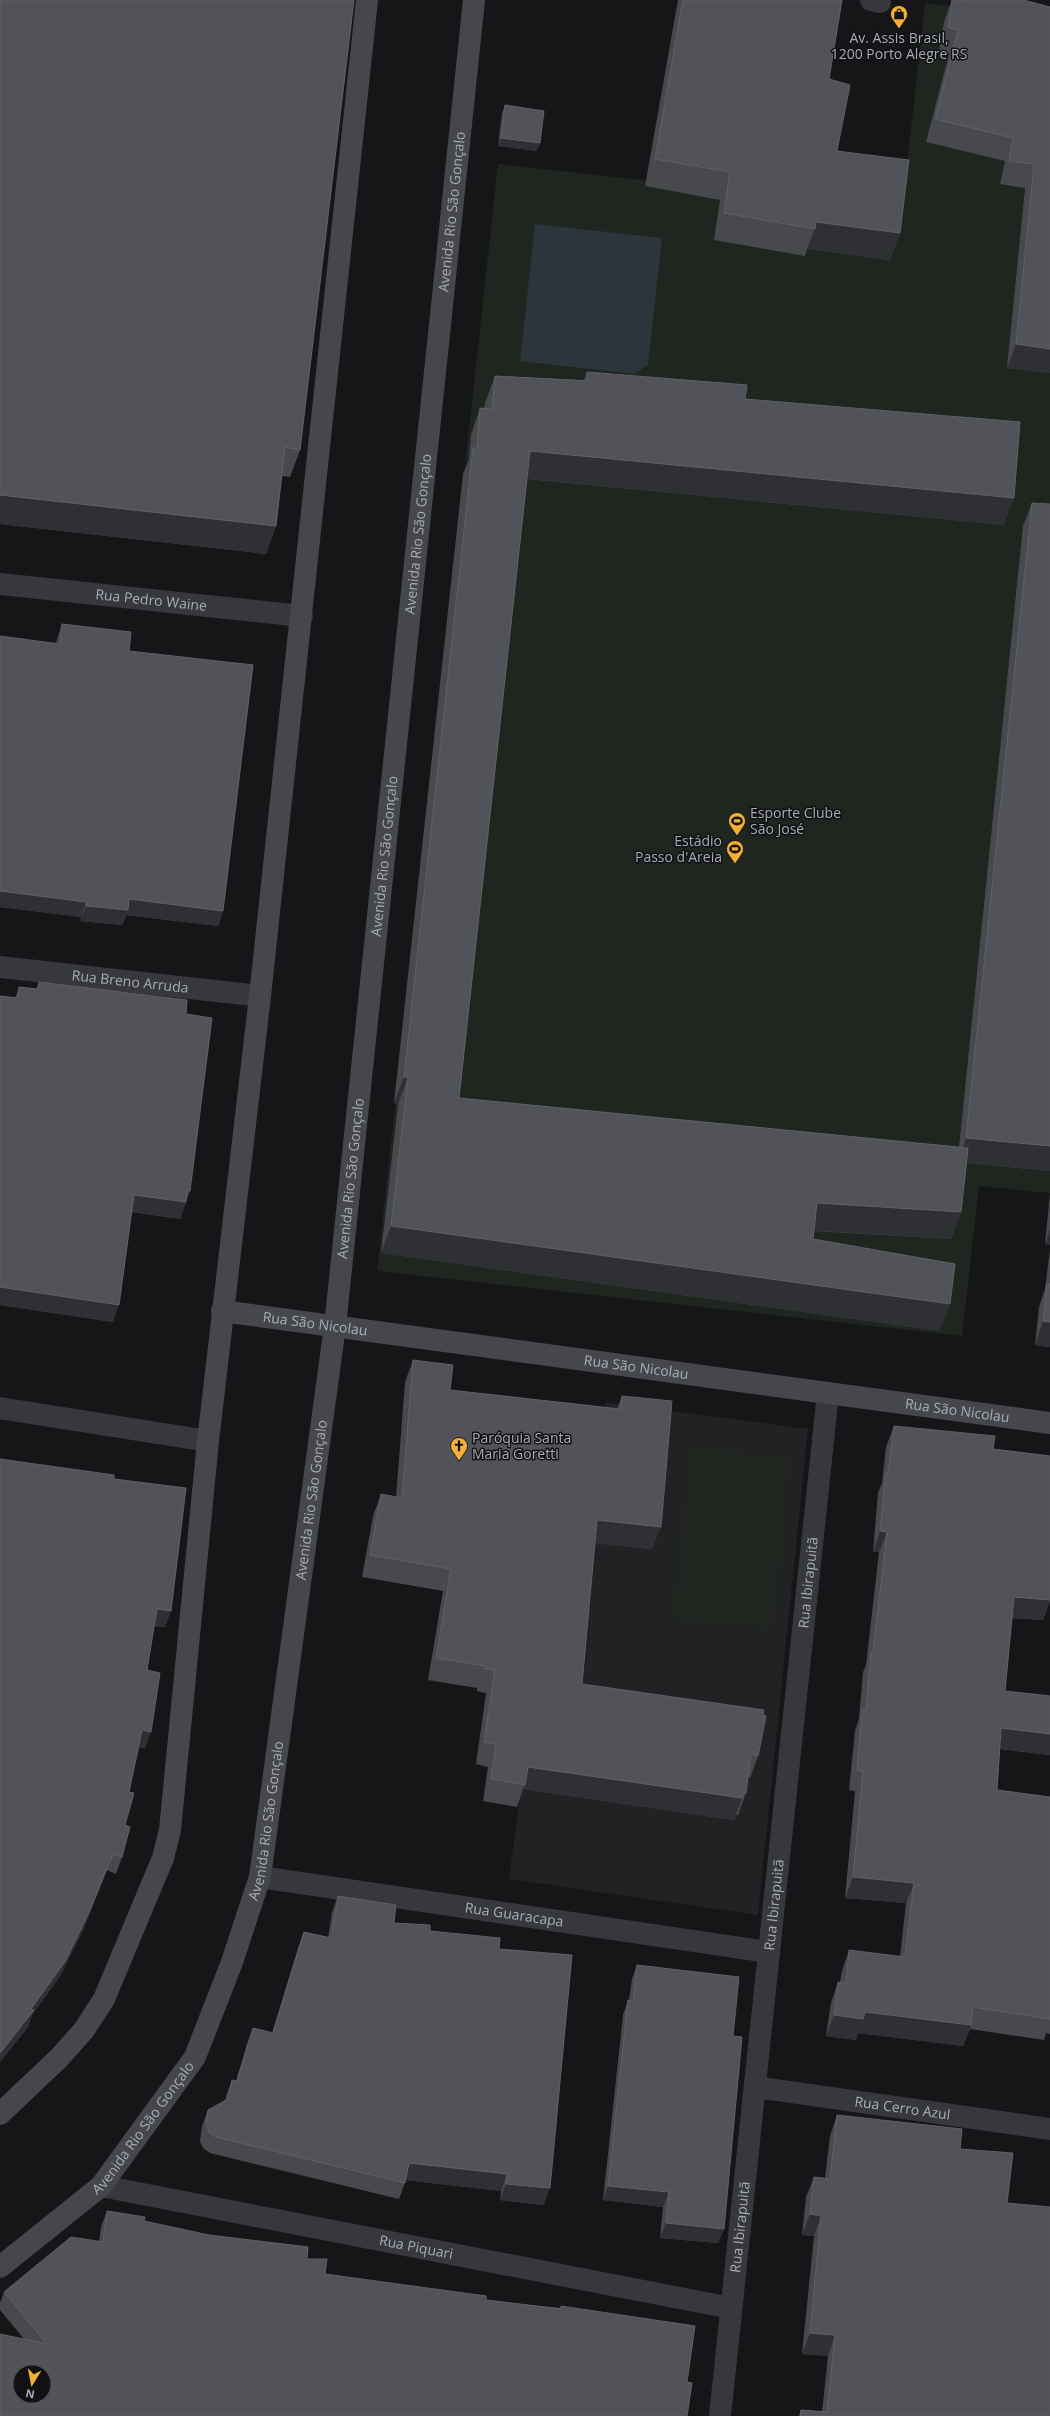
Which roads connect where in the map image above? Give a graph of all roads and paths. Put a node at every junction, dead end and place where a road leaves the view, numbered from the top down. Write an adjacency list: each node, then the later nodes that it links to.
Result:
1 (367, 0): 4 (street)
2 (474, 0): 8 (street, Avenida Rio São Gonçalo)
3 (0, 584): 4 (street, Rua Pedro Waine)
4 (302, 616): 6 (street)
5 (0, 967): 6 (street, Rua Breno Arruda)
6 (260, 996): 7 (street)
7 (222, 1311): 8 (street, Rua São Nicolau); 12 (street)
8 (334, 1326): 9 (street, Rua São Nicolau); 13 (street, Avenida Rio São Gonçalo)
9 (828, 1393): 11 (street, Rua São Nicolau); 14 (street, Rua Ibirapuitã)
10 (0, 1408): 12 (street)
11 (1050, 1423)
12 (208, 1441): 16 (street)
13 (260, 1877): 14 (street, Rua Guaracapa); 18 (street, Avenida Rio São Gonçalo)
14 (769, 1952): 15 (street, Rua Ibirapuitã)
15 (755, 2087): 17 (street, Rua Cerro Azul); 20 (street, Rua Ibirapuitã)
16 (0, 2114)
17 (1050, 2129)
18 (101, 2186): 19 (street, Avenida Rio São Gonçalo); 20 (street, Rua Piquari)
19 (0, 2267)
20 (731, 2308): 21 (street, Rua Ibirapuitã)
21 (720, 2416)

